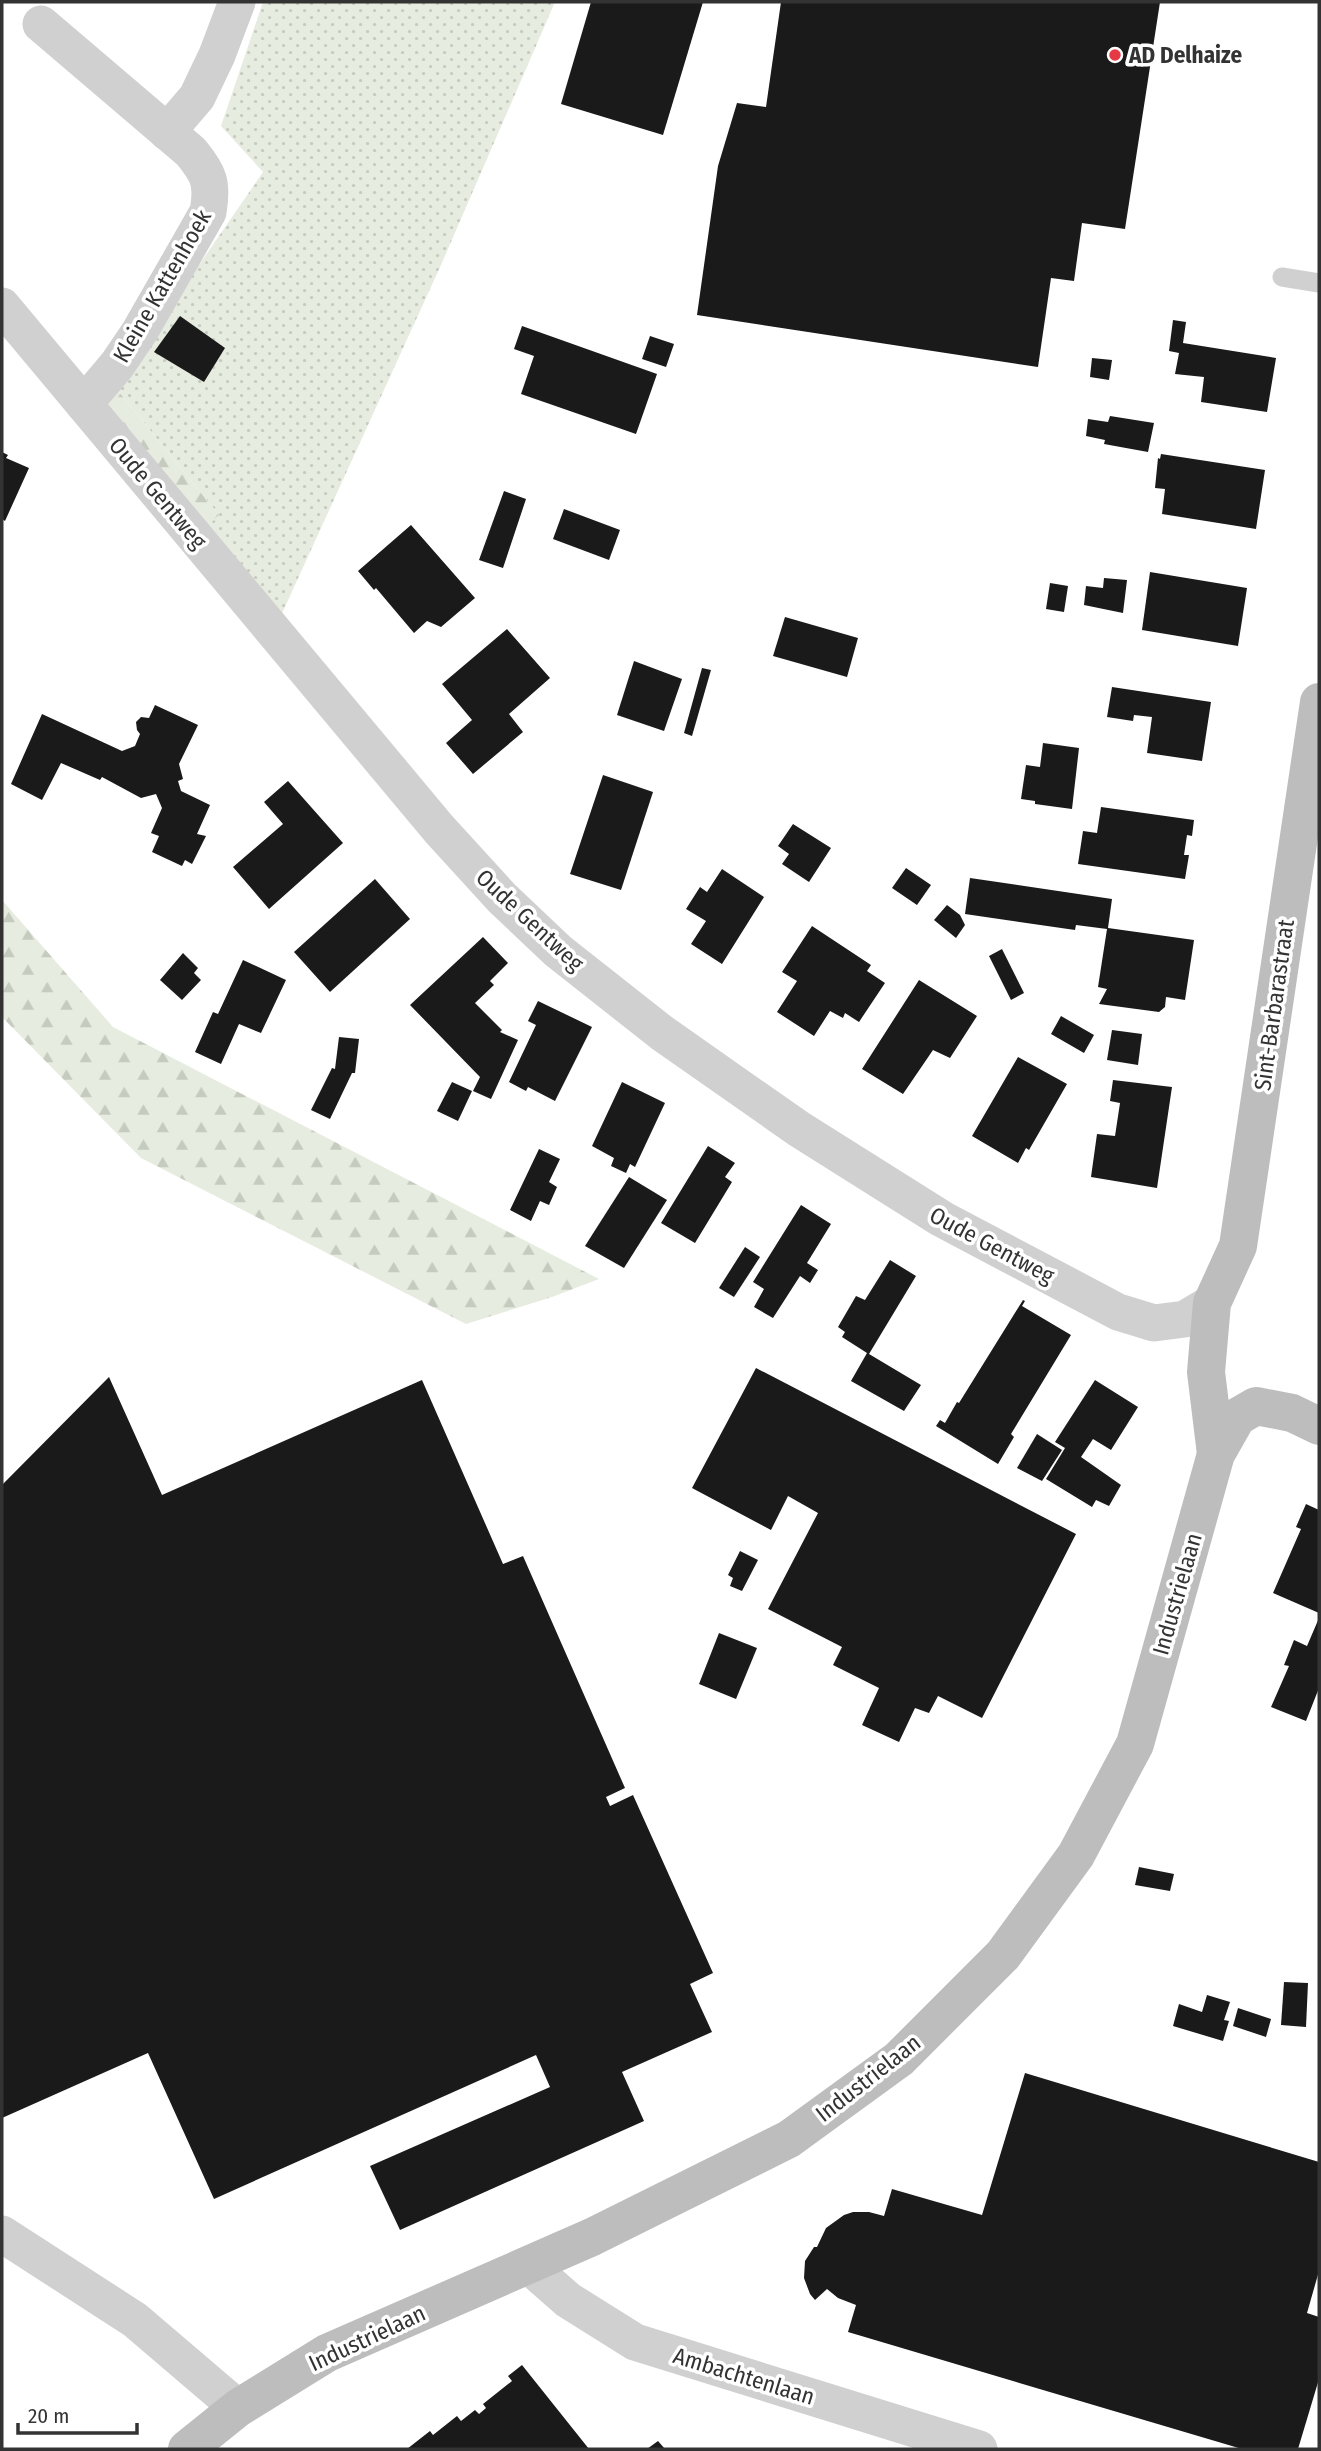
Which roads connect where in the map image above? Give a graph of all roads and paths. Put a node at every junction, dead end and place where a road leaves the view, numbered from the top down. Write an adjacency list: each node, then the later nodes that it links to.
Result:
1 (236, 2): 3 (street)
2 (41, 24): 3 (street, Kleine Kattenhoek)
3 (167, 132): 7 (street, Kleine Kattenhoek)
4 (1282, 277): 5 (lane)
5 (1319, 283)
6 (2, 306): 7 (street, Oude Gentweg)
7 (84, 404): 9 (street, Oude Gentweg)
8 (1319, 702): 9 (street, Sint-Barbarastraat)
9 (1212, 1303): 11 (street, Sint-Barbarastraat)
10 (1319, 1426): 11 (street, Industrielaan)
11 (1216, 1454): 13 (street, Industrielaan)
12 (2, 2234): 14 (street)
13 (528, 2265): 14 (street, Industrielaan); 16 (street, Ambachtenlaan)
14 (238, 2408): 15 (street, Industrielaan)
15 (187, 2449)
16 (979, 2449)

